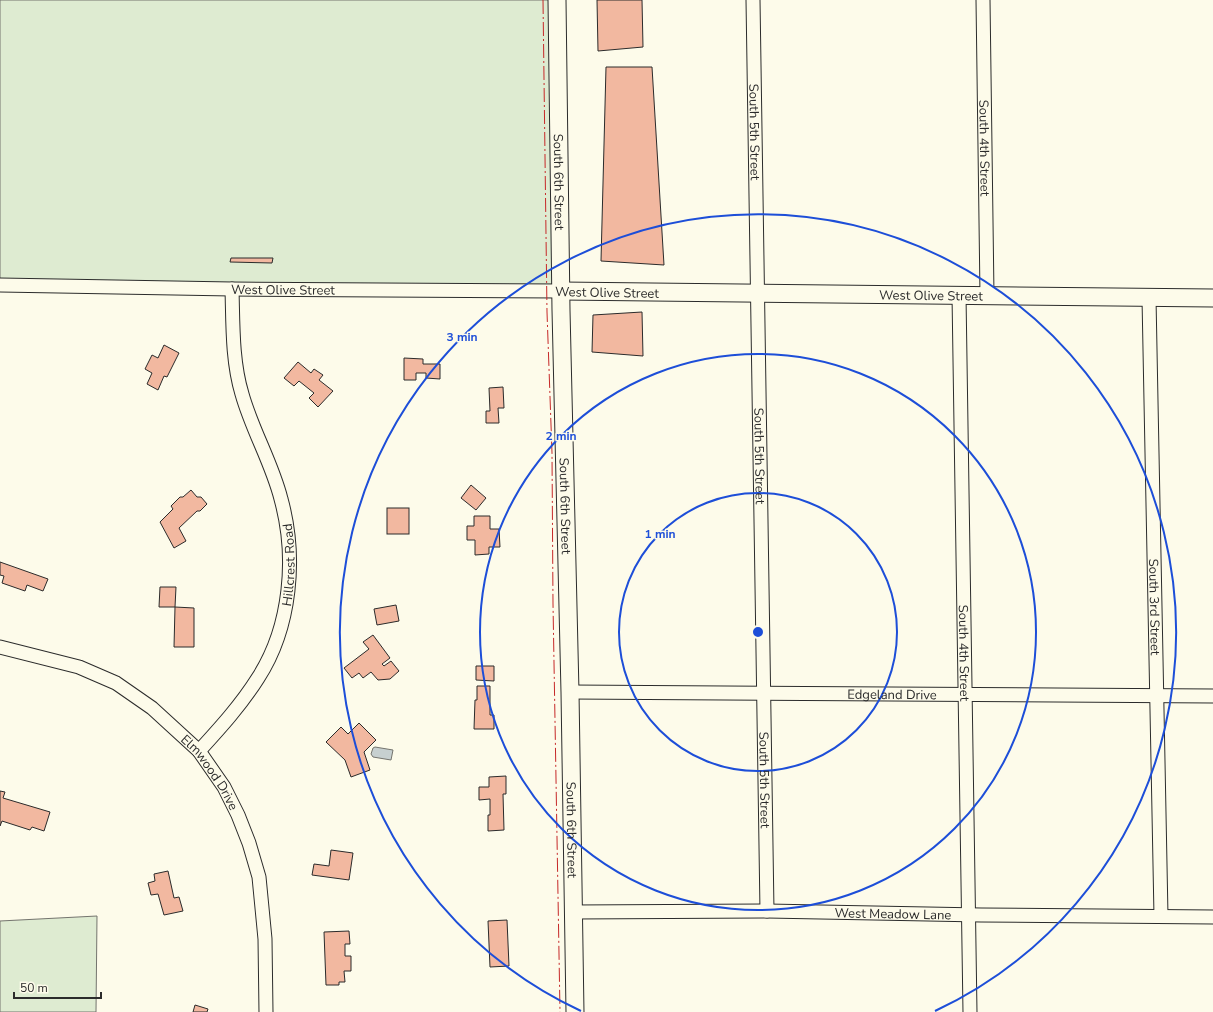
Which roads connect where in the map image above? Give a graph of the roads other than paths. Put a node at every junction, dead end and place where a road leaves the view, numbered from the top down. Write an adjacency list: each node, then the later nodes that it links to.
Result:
1 (557, 0): 6 (main road, South 6th Street)
2 (753, 0): 7 (street, South 5th Street)
3 (983, 0): 9 (street, South 4th Street)
4 (0, 285): 5 (street, West Olive Street)
5 (232, 289): 6 (street, West Olive Street); 18 (street, Hillcrest Road)
6 (561, 291): 7 (main road, West Olive Street); 13 (main road, South 6th Street)
7 (758, 293): 8 (main road, West Olive Street); 14 (street, South 5th Street)
8 (959, 295): 9 (main road, West Olive Street); 15 (street, South 4th Street)
9 (987, 295): 10 (main road, West Olive Street)
10 (1149, 298): 11 (main road, West Olive Street); 16 (street, South 3rd Street)
11 (1213, 298)
12 (0, 647): 18 (street, Elmwood Drive)
13 (570, 692): 14 (street, Edgeland Drive); 20 (main road, South 6th Street)
14 (764, 692): 15 (street, Edgeland Drive); 19 (street, South 5th Street)
15 (966, 695): 16 (street, Edgeland Drive); 21 (street, South 4th Street)
16 (1157, 695): 17 (street, Edgeland Drive); 22 (street, South 3rd Street)
17 (1213, 696)
18 (199, 751): 24 (street, Elmwood Drive)
19 (767, 911): 20 (street, West Meadow Lane); 21 (street, West Meadow Lane)
20 (573, 912): 25 (main road, South 6th Street)
21 (969, 915): 22 (street, West Meadow Lane); 26 (street, South 4th Street)
22 (1161, 916): 23 (street, West Meadow Lane)
23 (1213, 917)
24 (266, 1012)
25 (575, 1012)
26 (970, 1012)

